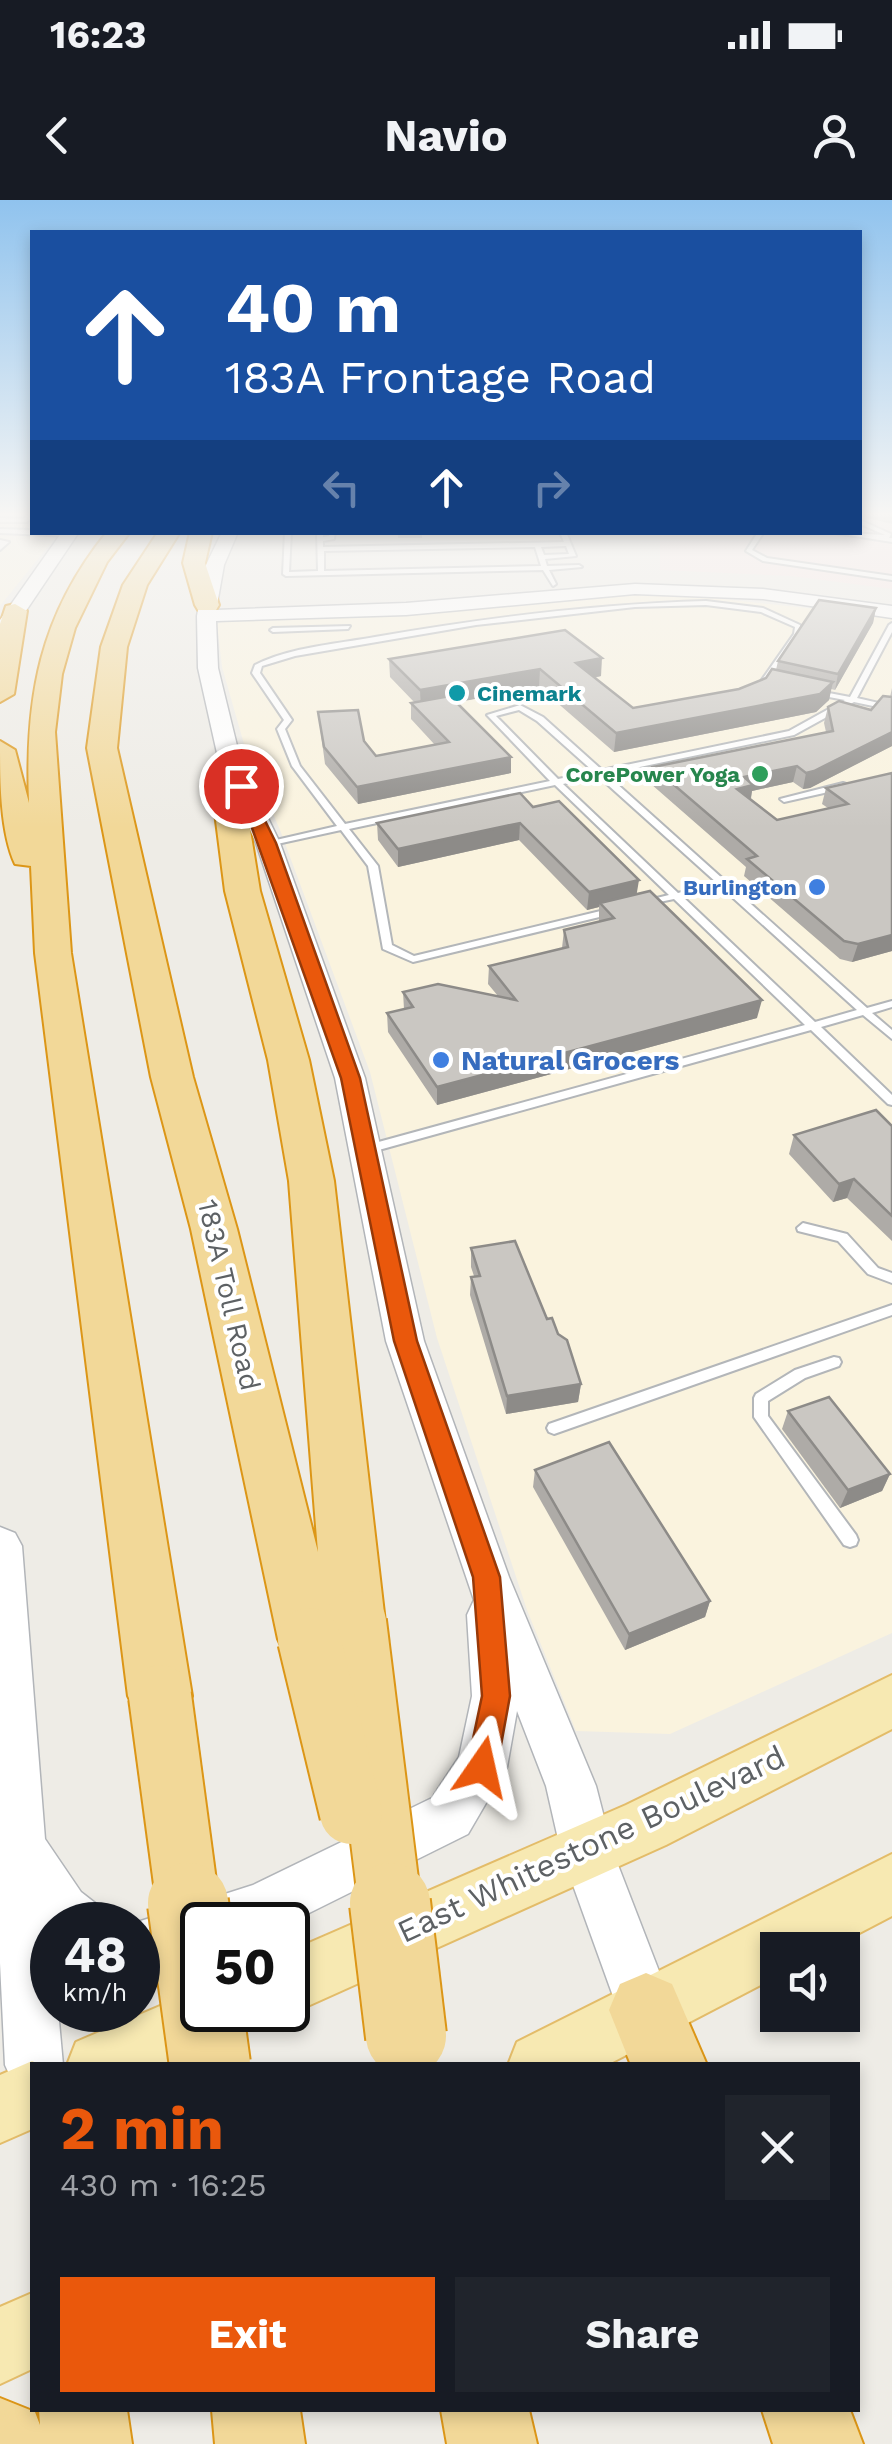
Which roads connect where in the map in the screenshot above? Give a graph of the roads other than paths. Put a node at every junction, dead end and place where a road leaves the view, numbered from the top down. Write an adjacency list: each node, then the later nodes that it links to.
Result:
1 (13, 619): 16 (highway)
2 (68, 619): 29 (highway)
3 (124, 619): 44 (highway, 183A Toll Road)
4 (206, 619): 20 (main road)
5 (339, 619): 6 (main road)
6 (344, 619): 10 (lane); 11 (lane)
7 (448, 619): 11 (lane)
8 (786, 619): 12 (lane)
9 (892, 624): 17 (lane)
10 (274, 630)
11 (361, 643): 25 (lane)
12 (766, 681): 13 (lane); 15 (lane)
13 (784, 685)
14 (801, 689): 17 (lane)
15 (750, 692)
16 (0, 694)
17 (852, 700): 18 (lane); 21 (lane)
18 (892, 708)
19 (0, 750): 29 (highway)
20 (230, 762): 26 (main road); 44 (highway)
21 (600, 774): 22 (lane); 22 (lane); 27 (lane)
22 (556, 783): 25 (lane); 28 (lane)
23 (856, 783): 24 (lane)
24 (784, 800)
25 (343, 828): 26 (lane); 28 (lane)
26 (268, 843): 35 (main road)
27 (720, 886): 28 (lane); 31 (lane)
28 (676, 896): 32 (lane)
29 (54, 953): 57 (highway, bridge)
30 (892, 1004): 31 (lane)
31 (864, 1012): 32 (lane); 33 (lane)
32 (811, 1024): 34 (lane); 35 (lane)
33 (892, 1036)
34 (892, 1101)
35 (368, 1149): 43 (main road)
36 (802, 1228): 37 (lane)
37 (892, 1278)
38 (892, 1310): 40 (lane)
39 (834, 1362): 41 (lane)
40 (554, 1428)
41 (850, 1540)
42 (0, 1546): 46 (main road)
43 (487, 1577): 47 (main road); 50 (main road)
44 (332, 1631): 54 (highway, 183A Toll Road, bridge)
45 (892, 1700): 47 (main road, East Whitestone Boulevard)
46 (20, 1848): 49 (main road); 55 (main road)
47 (587, 1852): 51 (main road, East Whitestone Boulevard); 53 (main road)
48 (892, 1884): 53 (main road)
49 (56, 1902)
50 (275, 1902)
51 (310, 1972)
52 (180, 2030): 56 (main road)
53 (657, 2038): 58 (main road)
54 (409, 2051)
55 (34, 2062)
56 (106, 2062)
57 (210, 2062)
58 (553, 2062)
59 (30, 2095): 60 (main road)
60 (0, 2110)
61 (30, 2330): 62 (main road)
62 (0, 2348)
63 (83, 2412): 67 (highway)
64 (256, 2412): 68 (highway)
65 (484, 2412): 69 (highway)
66 (807, 2412): 70 (highway)
67 (87, 2444)
68 (260, 2444)
69 (492, 2444)
70 (818, 2444)

